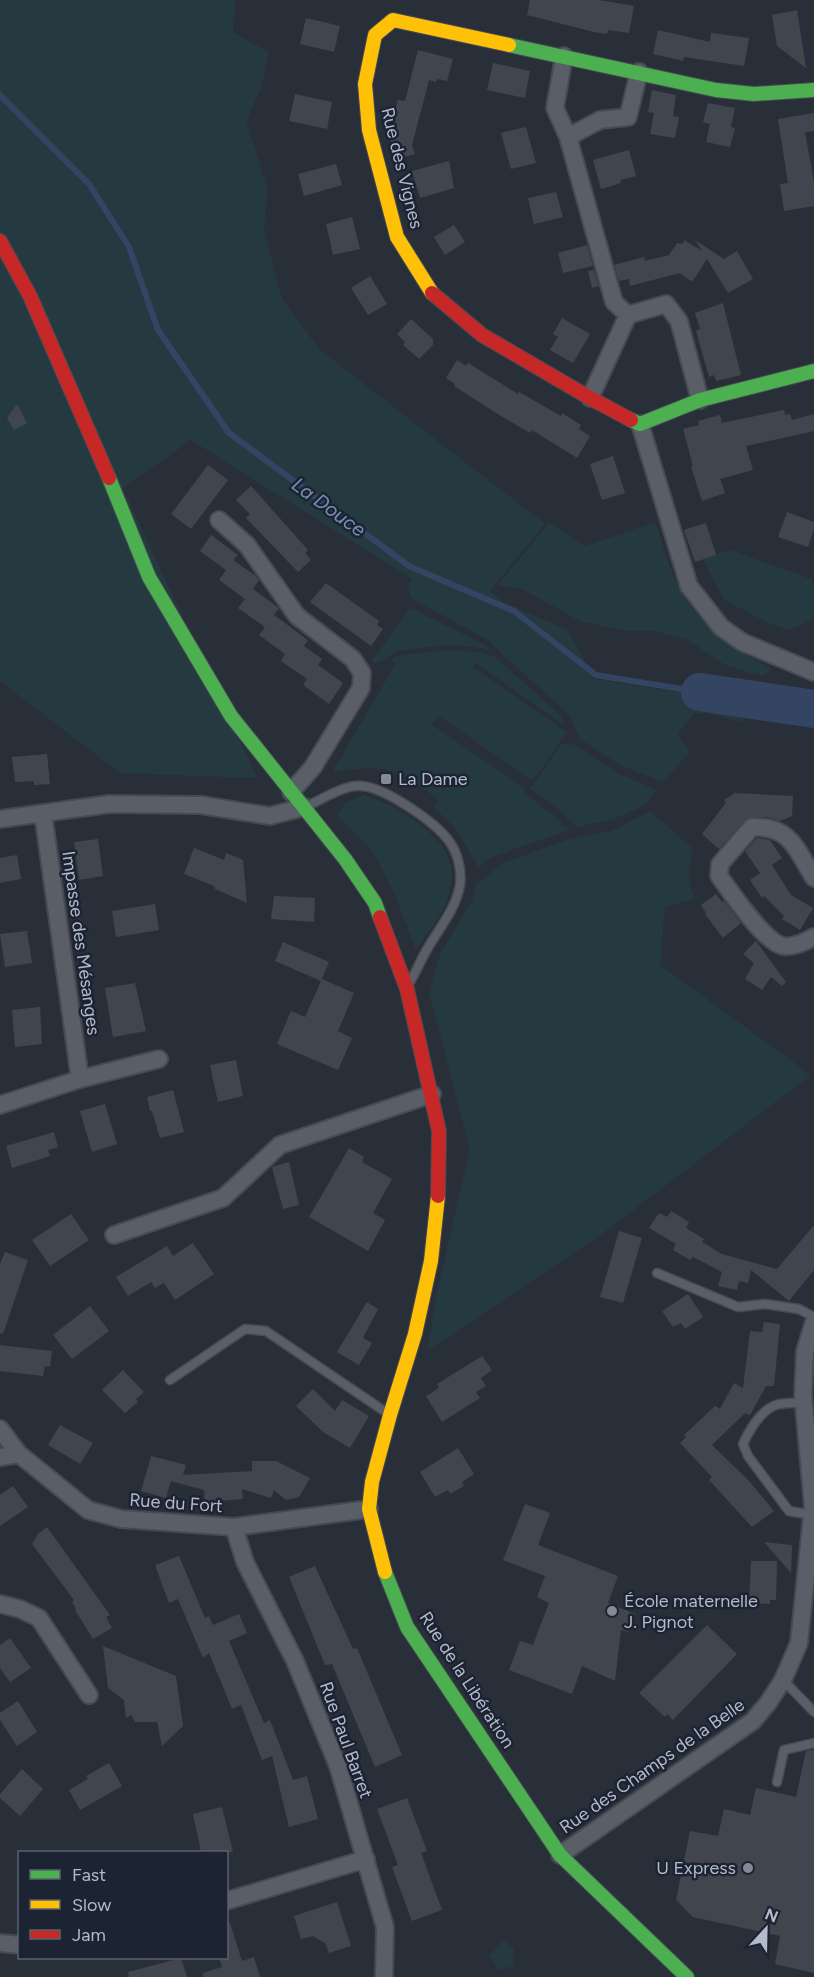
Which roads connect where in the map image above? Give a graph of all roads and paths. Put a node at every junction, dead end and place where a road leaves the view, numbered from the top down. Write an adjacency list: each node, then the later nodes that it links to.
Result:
1 (564, 56): 2 (street, Rue des Vignes); 4 (street); 8 (street, Rue des Vignes)
2 (639, 72): 3 (street, Rue des Vignes); 4 (street)
3 (814, 90)
4 (568, 137): 6 (street)
5 (0, 241): 13 (street, Rue de la Libération)
6 (628, 315): 8 (street); 9 (street)
7 (814, 371): 9 (street)
8 (590, 398): 10 (street, Rue des Vignes)
9 (700, 400): 10 (street)
10 (640, 424): 12 (street)
11 (219, 520): 13 (street)
12 (814, 672)
13 (291, 792): 14 (street, Rue de la Libération)
14 (304, 807): 15 (street); 19 (street, Rue de la Libération); 19 (lane)
15 (43, 813): 16 (street); 21 (street, Impasse des Mésanges)
16 (0, 819)
17 (814, 878): 18 (street)
18 (814, 937)
19 (407, 989): 22 (street, Rue de la Libération)
20 (159, 1059): 21 (street)
21 (80, 1079): 23 (street)
22 (432, 1094): 24 (street); 30 (street, Rue de la Libération)
23 (0, 1105)
24 (114, 1235)
25 (657, 1273): 26 (lane)
26 (814, 1317)
27 (814, 1322): 29 (street, Rue des Champs de la Belle)
28 (170, 1380): 30 (lane)
29 (804, 1402): 31 (street, Rue des Champs de la Belle); 36 (lane)
30 (390, 1415): 35 (street, Rue de la Libération)
31 (810, 1428): 36 (street, Rue des Champs de la Belle)
32 (0, 1429): 33 (street, Rue du Fort)
33 (18, 1454): 34 (street); 37 (street, Rue du Fort)
34 (0, 1457)
35 (369, 1509): 37 (street, Rue du Fort); 44 (street, Rue de la Libération)
36 (812, 1515): 39 (street, Rue des Champs de la Belle)
37 (234, 1527): 45 (street, Rue Paul Barret)
38 (0, 1604): 40 (street)
39 (783, 1680): 41 (lane); 44 (street, Rue des Champs de la Belle)
40 (89, 1695)
41 (814, 1712)
42 (814, 1743): 43 (lane)
43 (777, 1782)
44 (560, 1855): 50 (street, Rue de la Libération)
45 (366, 1859): 46 (street); 49 (street, Rue Paul Barret)
46 (228, 1901)
47 (0, 1943): 48 (street)
48 (18, 1945)
49 (384, 1977)
50 (687, 1977)

